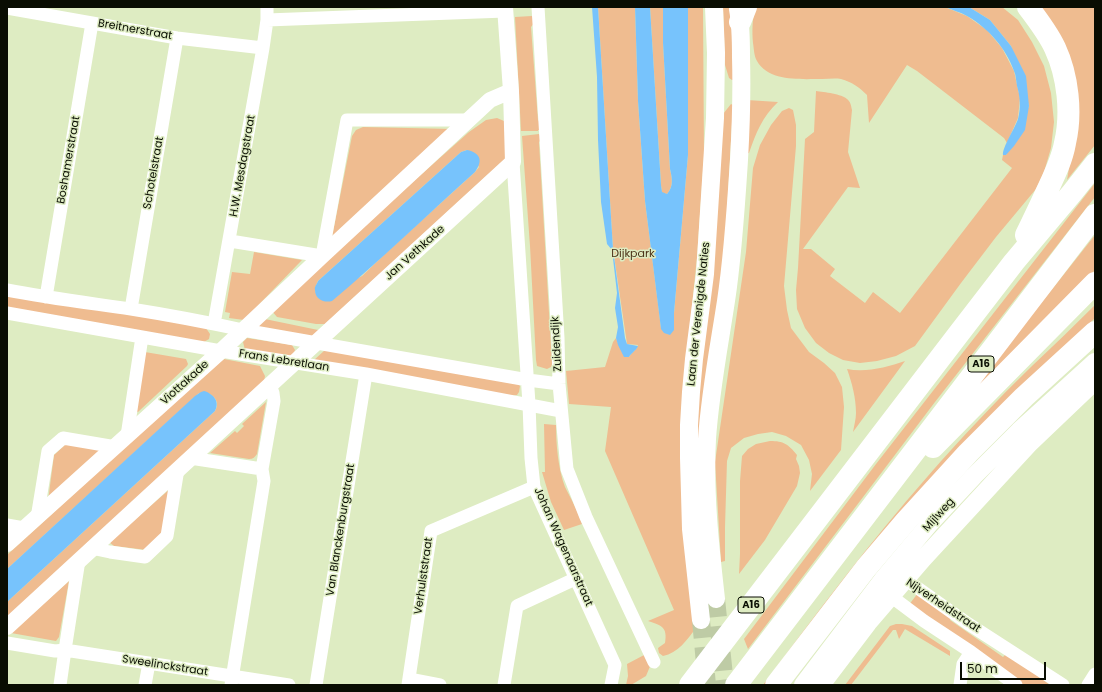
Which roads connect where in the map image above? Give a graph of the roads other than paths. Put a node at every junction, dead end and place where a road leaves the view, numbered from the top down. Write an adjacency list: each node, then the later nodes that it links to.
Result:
1 (267, 7): 9 (street, H.W. Mesdagstraat)
2 (538, 7): 38 (street, Zuidendijk)
3 (714, 7): 57 (main road, Laan der Verenigde Naties)
4 (1028, 7): 20 (highway, A16)
5 (505, 9): 9 (street); 13 (street)
6 (7, 10): 7 (street, Breitnerstraat)
7 (52, 12): 10 (street, Breitnerstraat)
8 (742, 12): 56 (main road, Laan der Verenigde Naties)
9 (267, 20): 12 (street, H.W. Mesdagstraat)
10 (92, 23): 11 (street, Breitnerstraat); 23 (street, Boshamerstraat)
11 (177, 38): 12 (street, Breitnerstraat); 24 (street, Schotelstraat)
12 (263, 48): 18 (street, H.W. Mesdagstraat)
13 (511, 91): 14 (street); 15 (street)
14 (469, 120): 19 (street); 19 (street)
15 (514, 162): 30 (street, Jan Vethkade); 35 (street)
16 (1095, 164): 20 (highway, A16)
17 (1095, 215): 45 (highway, A16)
18 (230, 241): 19 (street); 26 (street, H.W. Mesdagstraat)
19 (322, 256): 27 (street)
20 (1014, 262): 74 (highway, A16)
21 (1095, 282): 45 (highway, A16)
22 (7, 290): 23 (street, Frans Lebretlaan)
23 (46, 297): 24 (street, Frans Lebretlaan)
24 (131, 309): 26 (street, Frans Lebretlaan)
25 (7, 313): 29 (street, Frans Lebretlaan)
26 (214, 324): 27 (street, Frans Lebretlaan)
27 (243, 330): 30 (street, Frans Lebretlaan); 31 (street, Viottakade)
28 (1095, 332): 76 (highway)
29 (142, 337): 31 (street, Frans Lebretlaan); 41 (street)
30 (316, 343): 32 (street); 35 (street, Frans Lebretlaan)
31 (222, 351): 32 (street, Frans Lebretlaan); 41 (street, Viottakade)
32 (295, 362): 34 (street, Frans Lebretlaan); 37 (street)
33 (1095, 362): 53 (main road, Mijlweg)
34 (366, 374): 39 (street, Frans Lebretlaan); 70 (street, Van Blanckenburgstraat)
35 (528, 380): 38 (street, Frans Lebretlaan); 39 (street, Johan Wagenaarstraat)
36 (1095, 381): 54 (main road, Mijlweg)
37 (270, 384): 42 (street); 43 (street)
38 (559, 384): 40 (street, Zuidendijk)
39 (529, 404): 40 (street, Frans Lebretlaan); 44 (street, Johan Wagenaarstraat)
40 (561, 411): 62 (street, Zuidendijk)
41 (121, 441): 46 (street, Viottakade); 46 (street)
42 (184, 463): 43 (street); 50 (street); 50 (street)
43 (262, 469): 65 (street)
44 (534, 486): 52 (street, Johan Wagenaarstraat); 66 (street, Verhulststraat)
45 (867, 513): 75 (highway, A16)
46 (37, 518): 48 (street, Viottakade)
47 (7, 525): 48 (street)
48 (24, 528): 49 (street, Viottakade)
49 (7, 544)
50 (91, 548): 51 (street)
51 (79, 560): 58 (street); 60 (street)
52 (577, 578): 72 (street); 73 (street, Johan Wagenaarstraat)
53 (884, 578): 54 (street, Nijverheidstraat); 55 (street, Nijverheidstraat); 77 (main road, Mijlweg)
54 (905, 579): 55 (main road, Mijlweg); 81 (street, Nijverheidstraat)
55 (891, 596): 61 (street, Nijverheidstraat); 78 (main road, Mijlweg)
56 (716, 599)
57 (701, 620)
58 (7, 627)
59 (9, 643): 60 (street)
60 (65, 650): 63 (street, Sweelinckstraat); 67 (street)
61 (971, 652): 79 (street); 80 (street, Nijverheidstraat)
62 (654, 662)
63 (149, 663): 65 (street, Sweelinckstraat); 68 (street)
64 (1095, 674): 82 (street)
65 (232, 681): 69 (street, Sweelinckstraat)
66 (409, 682): 71 (street)
67 (60, 685)
68 (145, 685)
69 (289, 685)
70 (316, 685)
71 (440, 685)
72 (504, 685)
73 (611, 685)
74 (690, 685)
75 (736, 685)
76 (776, 685)
77 (803, 685)
78 (821, 685)
79 (960, 685)
80 (1016, 685)
81 (1063, 685)
82 (1088, 685)

